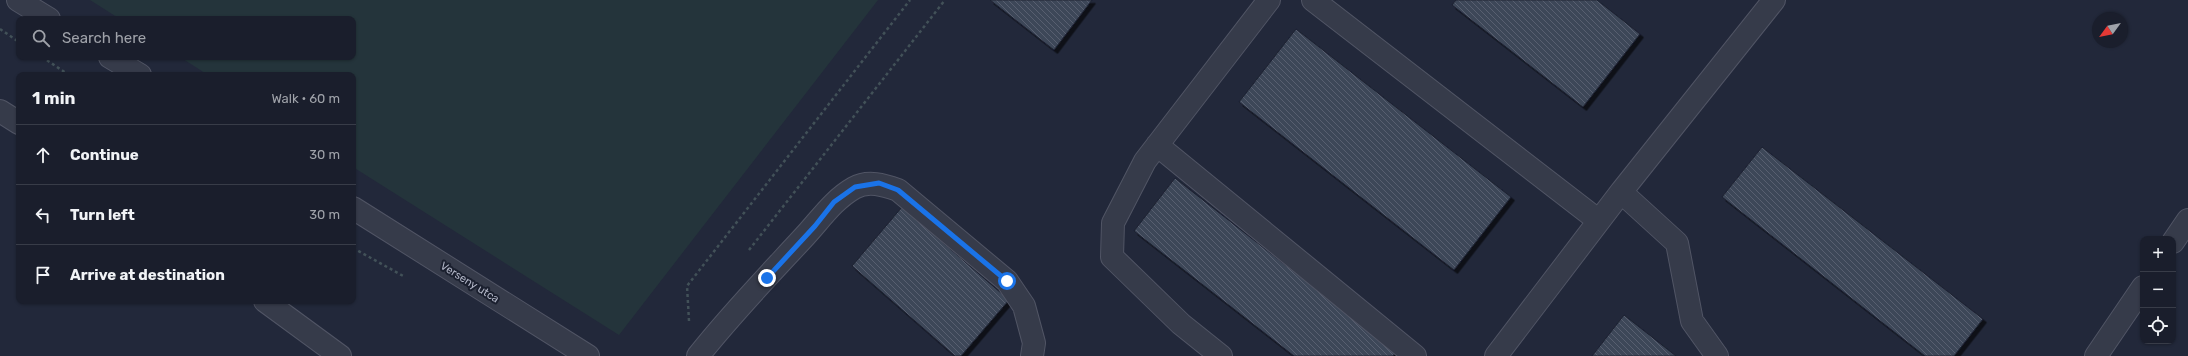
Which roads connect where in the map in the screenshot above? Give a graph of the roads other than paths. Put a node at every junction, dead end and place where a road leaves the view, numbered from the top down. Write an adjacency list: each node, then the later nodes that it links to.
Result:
1 (18, 0): 5 (street)
2 (1269, 0): 10 (street)
3 (1313, 0): 14 (street)
4 (1774, 0): 11 (street)
5 (44, 16)
6 (115, 60): 7 (street)
7 (135, 72)
8 (0, 111): 9 (street)
9 (16, 121)
10 (1157, 145): 22 (street); 23 (street)
11 (1621, 192): 14 (street); 25 (street)
12 (356, 210): 19 (street, Verseny utca)
13 (2188, 220): 15 (street)
14 (1599, 221): 24 (street)
15 (2176, 238)
16 (2140, 291): 26 (street)
17 (268, 304): 18 (street)
18 (340, 356)
19 (588, 356)
20 (698, 356): 21 (street)
21 (1032, 356)
22 (1221, 356)
23 (1415, 356)
24 (1496, 356)
25 (1717, 356)
26 (2096, 356)

